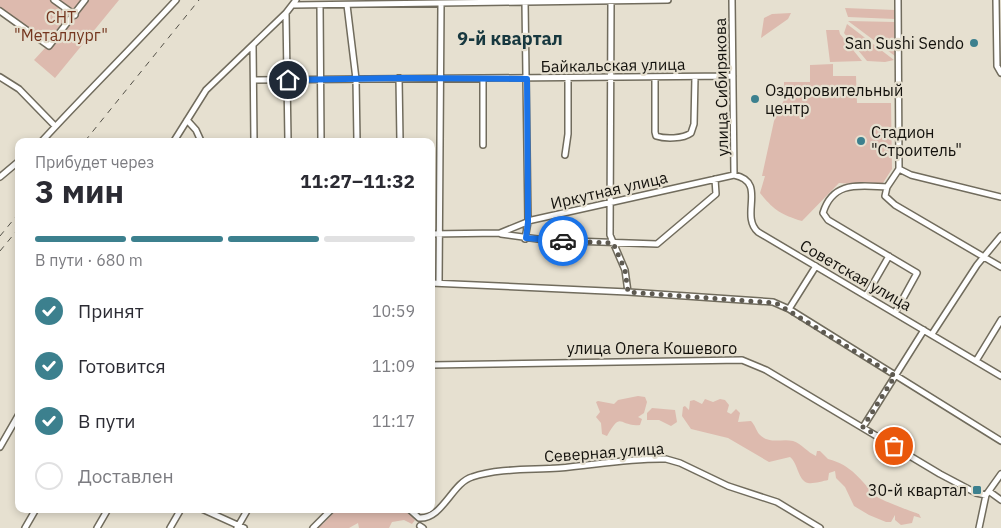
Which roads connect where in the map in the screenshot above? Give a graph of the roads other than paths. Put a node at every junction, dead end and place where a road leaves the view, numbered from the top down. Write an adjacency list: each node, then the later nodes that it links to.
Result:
1 (54, 0): 18 (street)
2 (86, 0): 18 (street)
3 (176, 0): 36 (street)
4 (649, 0): 5 (street); 9 (street)
5 (668, 0)
6 (732, 0): 21 (street, улица Сибирякова)
7 (898, 0): 48 (street)
8 (996, 0): 20 (street)
9 (611, 1): 12 (street); 23 (street)
10 (295, 2): 14 (street); 17 (street)
11 (482, 2): 12 (street); 13 (street)
12 (525, 2): 31 (street)
13 (442, 4): 15 (street); 27 (street)
14 (320, 5): 15 (street); 34 (street)
15 (347, 5): 30 (street)
16 (0, 11): 18 (street)
17 (286, 13): 19 (street); 33 (street)
18 (75, 15)
19 (253, 46): 32 (street); 35 (street)
20 (1001, 73)
21 (733, 76): 25 (street, Байкальская улица); 49 (street, улица Сибирякова)
22 (0, 77): 36 (street)
23 (612, 77): 24 (street, Байкальская улица); 29 (street, Байкальская улица); 54 (street)
24 (654, 77): 25 (street, Байкальская улица); 25 (street)
25 (694, 77)
26 (400, 78): 27 (street, Байкальская улица); 30 (street, Байкальская улица); 44 (street)
27 (441, 78): 28 (street, Байкальская улица); 58 (street)
28 (483, 78): 31 (street, Байкальская улица); 45 (street)
29 (568, 78): 31 (street, Байкальская улица); 46 (street)
30 (356, 79): 34 (street, Байкальская улица); 43 (street)
31 (527, 79): 55 (street)
32 (254, 80): 33 (street, Байкальская улица); 40 (street)
33 (288, 80): 34 (street, Байкальская улица); 41 (street)
34 (321, 80): 42 (street)
35 (187, 120): 38 (street); 39 (street)
36 (55, 126): 37 (street)
37 (45, 138)
38 (176, 138)
39 (200, 138)
40 (254, 138)
41 (288, 138)
42 (321, 138)
43 (357, 138)
44 (400, 138)
45 (483, 145)
46 (564, 154)
47 (15, 164): 50 (street)
48 (899, 169): 52 (street); 53 (street)
49 (734, 175): 51 (street, Иркутная улица); 64 (street, Советская улица)
50 (0, 177)
51 (716, 179): 54 (street, Иркутная улица); 61 (street)
52 (887, 187): 62 (street); 63 (street)
53 (1001, 197)
54 (611, 202): 55 (street, Иркутная улица); 61 (street)
55 (528, 222): 56 (street, Иркутная улица); 60 (street)
56 (500, 233): 58 (street, Иркутная улица); 60 (street)
57 (435, 234): 58 (street, Иркутная улица)
58 (440, 234): 66 (street)
59 (1001, 236): 63 (street)
60 (526, 238): 61 (street)
61 (613, 243): 67 (street)
62 (889, 256): 68 (street); 70 (street)
63 (984, 257): 65 (street); 73 (street)
64 (816, 266): 68 (street, Советская улица); 69 (street)
65 (1001, 267)
66 (438, 283): 67 (street)
67 (628, 292): 69 (street)
68 (866, 296): 70 (street, Советская улица)
69 (789, 309): 76 (street)
70 (895, 313): 72 (street, Советская улица)
71 (1001, 320): 74 (street)
72 (924, 330): 73 (street, Советская улица); 76 (street)
73 (932, 334): 74 (street, Советская улица)
74 (976, 361): 77 (street, Советская улица)
75 (435, 365): 79 (street, улица Олега Кошевого)
76 (895, 376): 79 (street); 82 (street)
77 (1001, 376)
78 (15, 421): 81 (street)
79 (863, 427): 85 (street, улица Олега Кошевого)
80 (0, 432): 81 (street)
81 (6, 436): 83 (street)
82 (1001, 441)
83 (0, 447)
84 (1001, 474): 85 (street)
85 (988, 494): 86 (street, улица Олега Кошевого); 102 (street)
86 (1001, 500)
87 (435, 511): 101 (street, Северная улица)
88 (34, 513): 97 (street)
89 (106, 513): 98 (street)
90 (179, 513): 99 (street)
91 (210, 513): 96 (street)
92 (246, 513): 96 (street)
93 (328, 513): 100 (street)
94 (414, 513): 95 (street, Северная улица)
95 (431, 513)
96 (240, 527)
97 (25, 528)
98 (97, 528)
99 (170, 528)
100 (312, 528)
101 (820, 528)
102 (979, 528)

